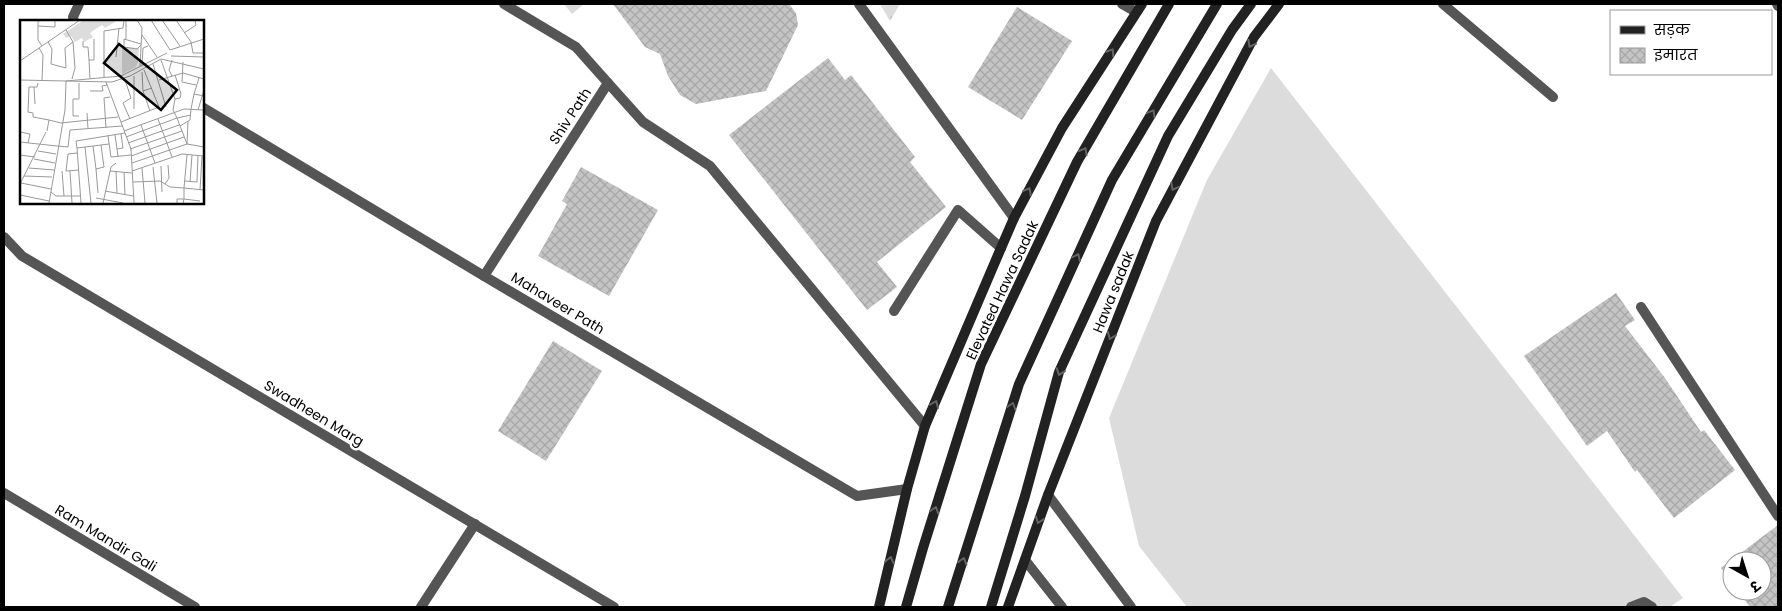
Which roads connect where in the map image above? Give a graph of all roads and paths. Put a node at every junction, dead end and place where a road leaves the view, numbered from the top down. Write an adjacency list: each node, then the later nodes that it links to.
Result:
1 (79, 4): 11 (street)
2 (504, 4): 12 (street, Shiv Path)
3 (859, 4): 15 (street)
4 (1122, 4): 10 (street)
5 (1170, 4): 32 (main road, Elevated Hawa Sadak, one-way to 5)
6 (1217, 4): 33 (main road, one-way to 6)
7 (1251, 4): 34 (main road, one-way to 34)
8 (1279, 4): 24 (main road, Hawa sadak, one-way to 24)
9 (1443, 4): 13 (street)
10 (1139, 8): 15 (main road, one-way to 10)
11 (74, 20)
12 (608, 83): 18 (street, Shiv Path); 21 (street)
13 (1553, 97)
14 (204, 107): 18 (street, Mahaveer Path)
15 (1014, 218): 17 (main road)
16 (4, 237): 26 (street, Swadheen Marg)
17 (1001, 248): 20 (street); 21 (main road, one-way to 17)
18 (484, 276): 22 (street, Mahaveer Path)
19 (1641, 307): 25 (street)
20 (894, 311)
21 (925, 426): 22 (main road)
22 (907, 489): 31 (main road, one-way to 22)
23 (4, 493): 28 (street, Ram Mandir Gali)
24 (1048, 495): 27 (main road, Hawa sadak, one-way to 27); 37 (street)
25 (1778, 516)
26 (475, 524): 29 (street); 30 (street, Swadheen Marg)
27 (1025, 560): 35 (main road, Hawa sadak); 36 (street)
28 (195, 607)
29 (420, 607)
30 (614, 607)
31 (879, 607)
32 (906, 607)
33 (948, 607)
34 (991, 607)
35 (1008, 607)
36 (1062, 607)
37 (1131, 607)
38 (1631, 607): 39 (street)
39 (1652, 607)

